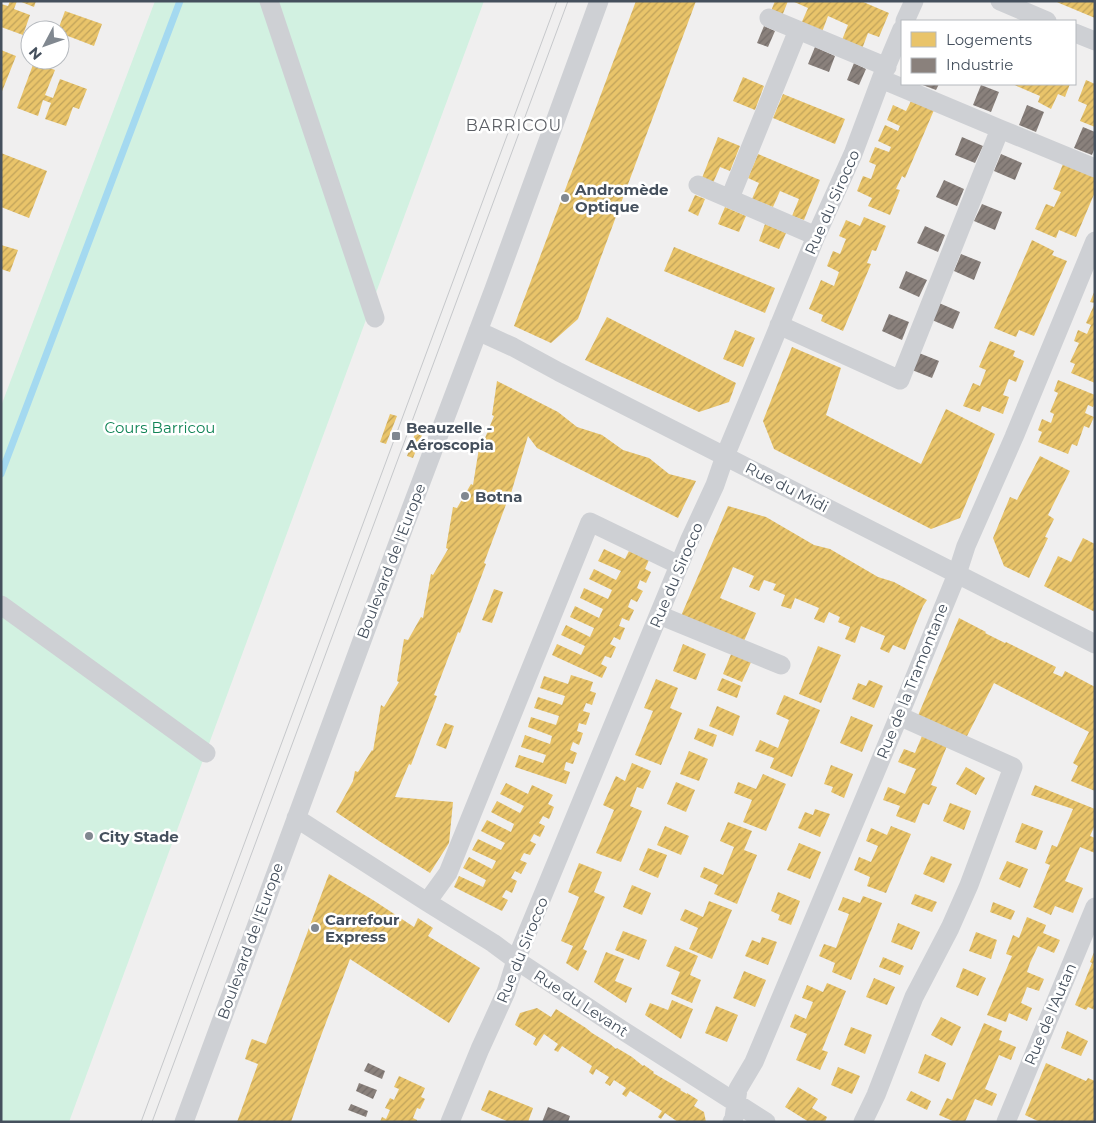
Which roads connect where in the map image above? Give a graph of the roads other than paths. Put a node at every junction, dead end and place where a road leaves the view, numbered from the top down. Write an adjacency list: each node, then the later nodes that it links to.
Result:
1 (269, 1): 21 (street)
2 (599, 1): 23 (street, Boulevard de l'Europe)
3 (914, 1): 6 (street)
4 (1000, 1): 7 (street)
5 (768, 18): 8 (street)
6 (905, 20)
7 (1045, 20)
8 (798, 30): 12 (street); 18 (street)
9 (901, 31): 12 (street, Rue du Sirocco)
10 (1076, 33): 11 (street)
11 (1095, 41)
12 (884, 73): 13 (street); 19 (street, Rue du Sirocco)
13 (901, 81)
14 (909, 85): 15 (street)
15 (1000, 129): 16 (street); 22 (street)
16 (1095, 168)
17 (698, 185): 18 (street)
18 (730, 198): 19 (street)
19 (816, 236): 22 (street, Rue du Sirocco)
20 (1095, 241): 26 (street, Rue de la Tramontane)
21 (375, 318)
22 (779, 325): 24 (street, Rue du Sirocco)
23 (478, 331): 24 (street, Rue du Midi); 33 (street, Boulevard de l'Europe)
24 (725, 456): 25 (street, Rue du Sirocco); 26 (street, Rue du Midi)
25 (679, 565): 28 (street, Rue du Sirocco); 34 (street)
26 (957, 574): 29 (street, Rue du Midi); 31 (street, Rue de la Tramontane)
27 (1, 605): 32 (street)
28 (659, 615): 30 (street); 36 (street, Rue du Sirocco)
29 (1095, 644)
30 (782, 665)
31 (899, 716): 37 (street, Rue de la Tramontane); 42 (street)
32 (206, 753)
33 (296, 818): 34 (street, Rue du Levant); 38 (street, Boulevard de l'Europe)
34 (427, 902): 36 (street, Rue du Levant)
35 (1095, 907): 43 (street, Rue de l'Autan)
36 (516, 960): 37 (street, Rue du Levant); 39 (street, Rue du Sirocco)
37 (736, 1102): 40 (street, Rue de la Tramontane); 41 (street, Rue du Levant)
38 (184, 1122)
39 (450, 1122)
40 (732, 1122)
41 (766, 1122)
42 (863, 1122)
43 (1006, 1122)

